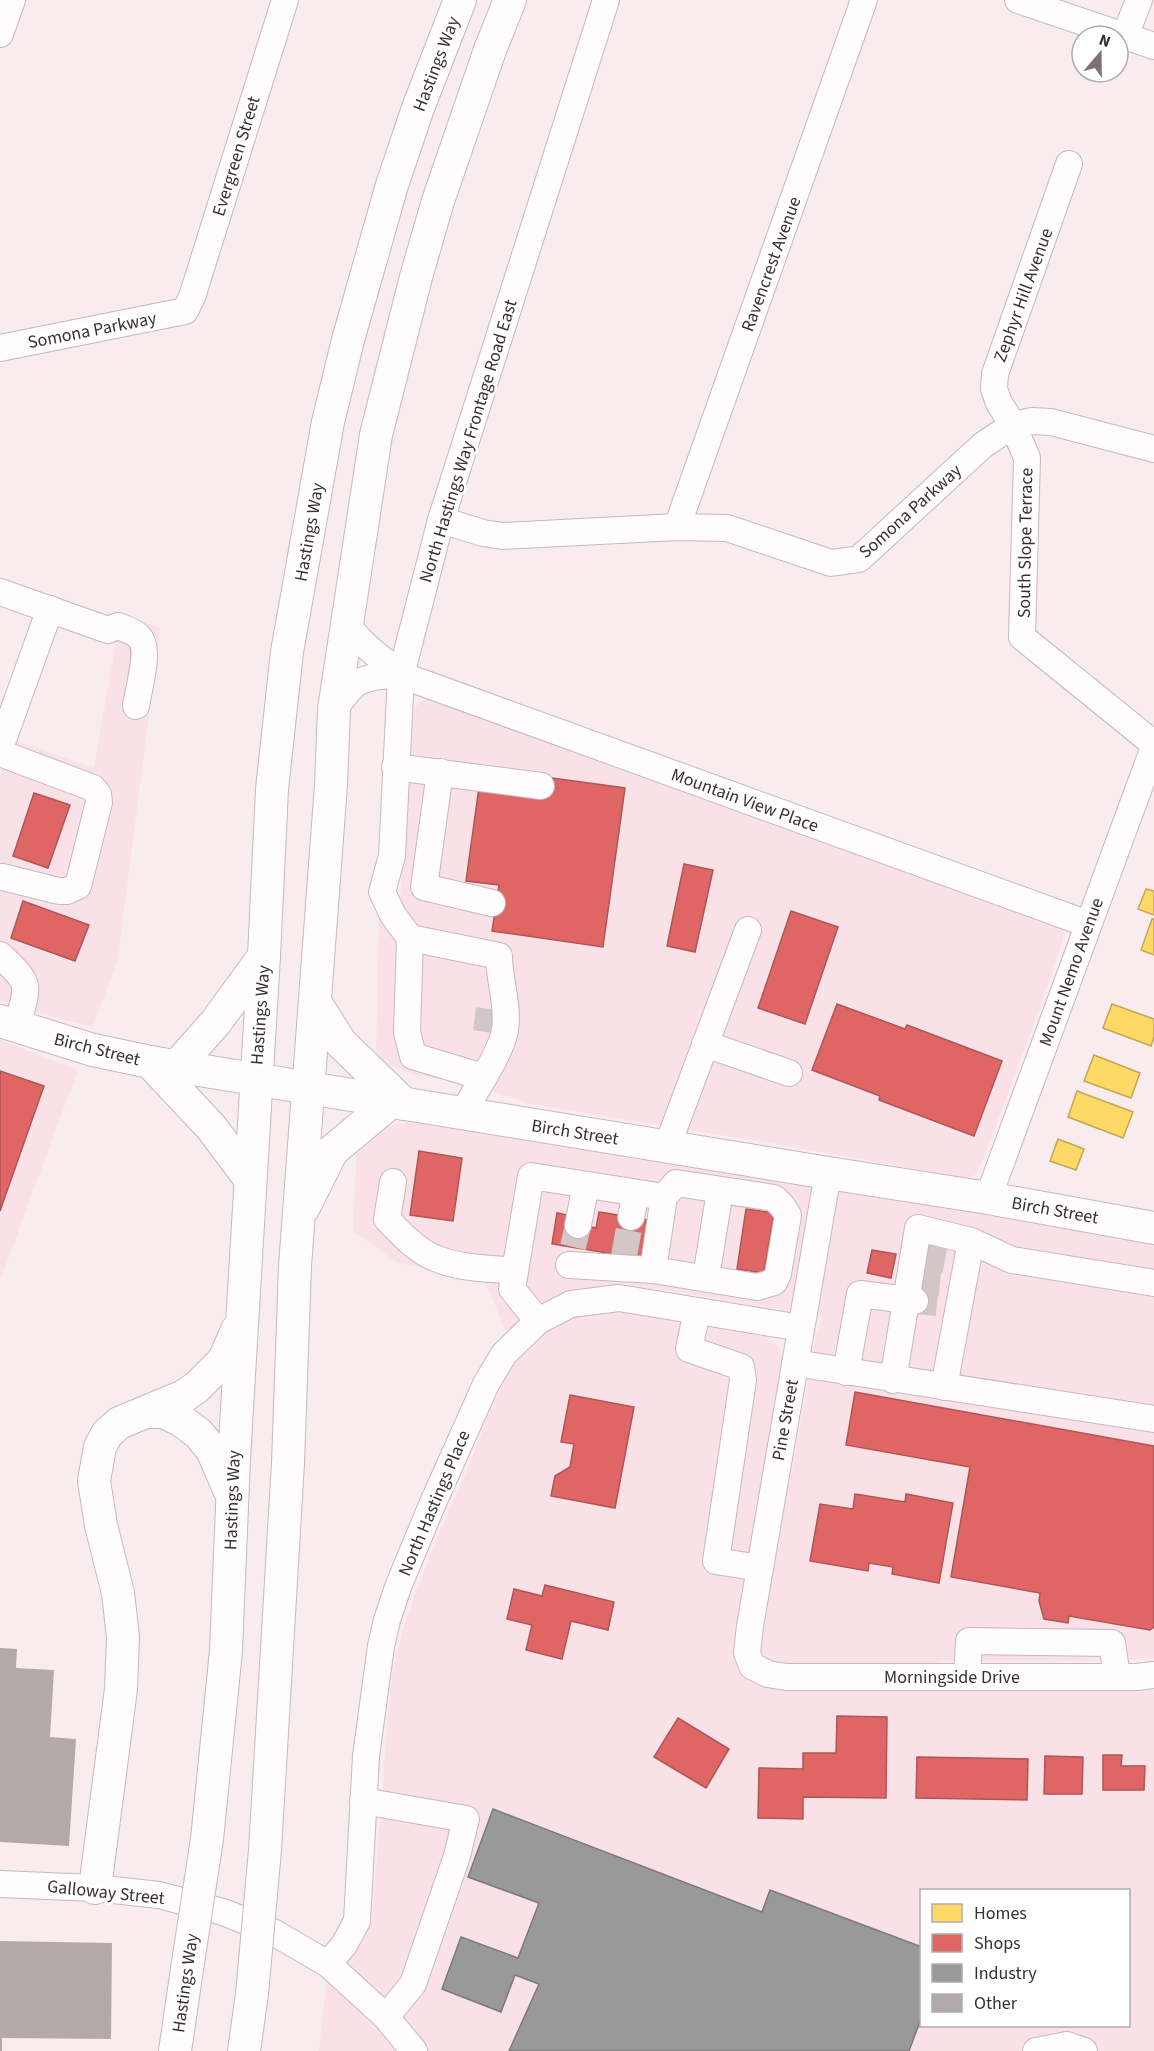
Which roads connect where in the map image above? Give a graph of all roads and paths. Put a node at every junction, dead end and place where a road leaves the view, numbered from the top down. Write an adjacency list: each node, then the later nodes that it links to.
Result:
1 (12, 0): 11 (street)
2 (285, 0): 15 (street, Evergreen Street)
3 (460, 0): 41 (main road, Hastings Way)
4 (510, 0): 23 (main road)
5 (606, 0): 19 (street, North Hastings Way Frontage Road East)
6 (864, 0): 20 (street, Ravencrest Avenue)
7 (1018, 0): 9 (street)
8 (1139, 0): 10 (street)
9 (1089, 24)
10 (1130, 24)
11 (0, 34)
12 (1130, 38): 13 (street)
13 (1154, 46)
14 (1069, 164): 17 (street, Zephyr Hill Avenue)
15 (184, 311): 16 (street, Somona Parkway)
16 (0, 348)
17 (1013, 425): 18 (street, Somona Parkway); 20 (street, Somona Parkway); 27 (street, South Slope Terrace)
18 (1154, 449)
19 (441, 520): 20 (street, Somona Parkway); 24 (street, North Hastings Way Frontage Road East)
20 (677, 527)
21 (0, 592): 22 (street)
22 (50, 609): 25 (street); 28 (street)
23 (348, 625): 24 (street, Mountain View Place); 26 (main road)
24 (401, 675): 26 (street, Mountain View Place); 30 (street, North Hastings Way Frontage Road East); 37 (street, Mountain View Place)
25 (136, 706)
26 (334, 710): 43 (main road)
27 (1154, 745): 37 (street, Mount Nemo Avenue)
28 (0, 748)
29 (0, 753): 34 (street)
30 (395, 767): 31 (street); 35 (street, North Hastings Way Frontage Road East)
31 (440, 772): 32 (street); 33 (street)
32 (540, 786)
33 (425, 879): 35 (street); 36 (street)
34 (1, 880)
35 (385, 882): 39 (street)
36 (492, 903)
37 (1088, 924): 60 (street, Mount Nemo Avenue)
38 (748, 930): 45 (street)
39 (410, 938): 42 (street); 48 (street)
40 (0, 955): 44 (street)
41 (264, 956): 46 (main road); 49 (main road, Hastings Way)
42 (499, 976): 48 (street); 48 (street)
43 (315, 1002): 50 (main road); 51 (main road)
44 (8, 1024): 46 (main road, Birch Street)
45 (705, 1044): 47 (street); 53 (street)
46 (164, 1064): 49 (main road, Birch Street); 55 (main road)
47 (789, 1073)
48 (483, 1077): 52 (street)
49 (256, 1079): 50 (main road, Birch Street); 55 (main road, Hastings Way)
50 (308, 1088): 51 (main road, Birch Street); 61 (main road)
51 (398, 1102): 52 (main road, Birch Street); 61 (main road)
52 (463, 1113): 53 (main road, Birch Street)
53 (667, 1147): 54 (main road, Birch Street)
54 (828, 1173): 60 (main road, Birch Street); 75 (street, Pine Street)
55 (250, 1179): 73 (main road, Hastings Way)
56 (393, 1182): 66 (street)
57 (586, 1185): 59 (street); 63 (street); 66 (street)
58 (720, 1191): 59 (street); 67 (street); 67 (street)
59 (664, 1197): 65 (street)
60 (988, 1198): 62 (main road, Birch Street)
61 (298, 1218): 94 (main road, bridge)
62 (1154, 1228)
63 (573, 1246): 64 (street); 71 (street)
64 (623, 1262): 65 (street); 70 (street)
65 (653, 1270): 67 (street)
66 (515, 1271): 74 (street)
67 (696, 1276): 72 (street)
68 (1154, 1283): 69 (street)
69 (934, 1288): 77 (street); 78 (street); 79 (street)
70 (619, 1298): 71 (street, North Hastings Place); 72 (street, North Hastings Place)
71 (571, 1304): 74 (street, North Hastings Place)
72 (688, 1310): 75 (street, North Hastings Place); 83 (street)
73 (242, 1311): 80 (main road); 82 (main road, Hastings Way)
74 (538, 1321): 88 (street, North Hastings Place)
75 (801, 1328): 76 (street, Pine Street)
76 (795, 1364): 77 (street); 83 (street, Pine Street)
77 (846, 1372): 78 (street)
78 (893, 1380): 79 (street)
79 (944, 1387): 81 (street)
80 (146, 1412): 82 (main road); 90 (main road)
81 (1154, 1419)
82 (232, 1496): 93 (main road, Hastings Way, bridge)
83 (760, 1568): 84 (street, Pine Street)
84 (752, 1666): 86 (street, Morningside Drive)
85 (1154, 1676): 87 (street, Morningside Drive)
86 (967, 1677): 87 (street, Morningside Drive); 87 (street)
87 (1117, 1677)
88 (363, 1801): 91 (street, North Hastings Place); 92 (street)
89 (0, 1884): 90 (street, Galloway Street)
90 (95, 1888): 91 (street, Galloway Street)
91 (328, 1964): 92 (street, Galloway Street)
92 (386, 2017): 95 (street, Galloway Street)
93 (175, 2051)
94 (244, 2051)
95 (414, 2051)
96 (1036, 2051): 97 (street)
97 (1084, 2051)

